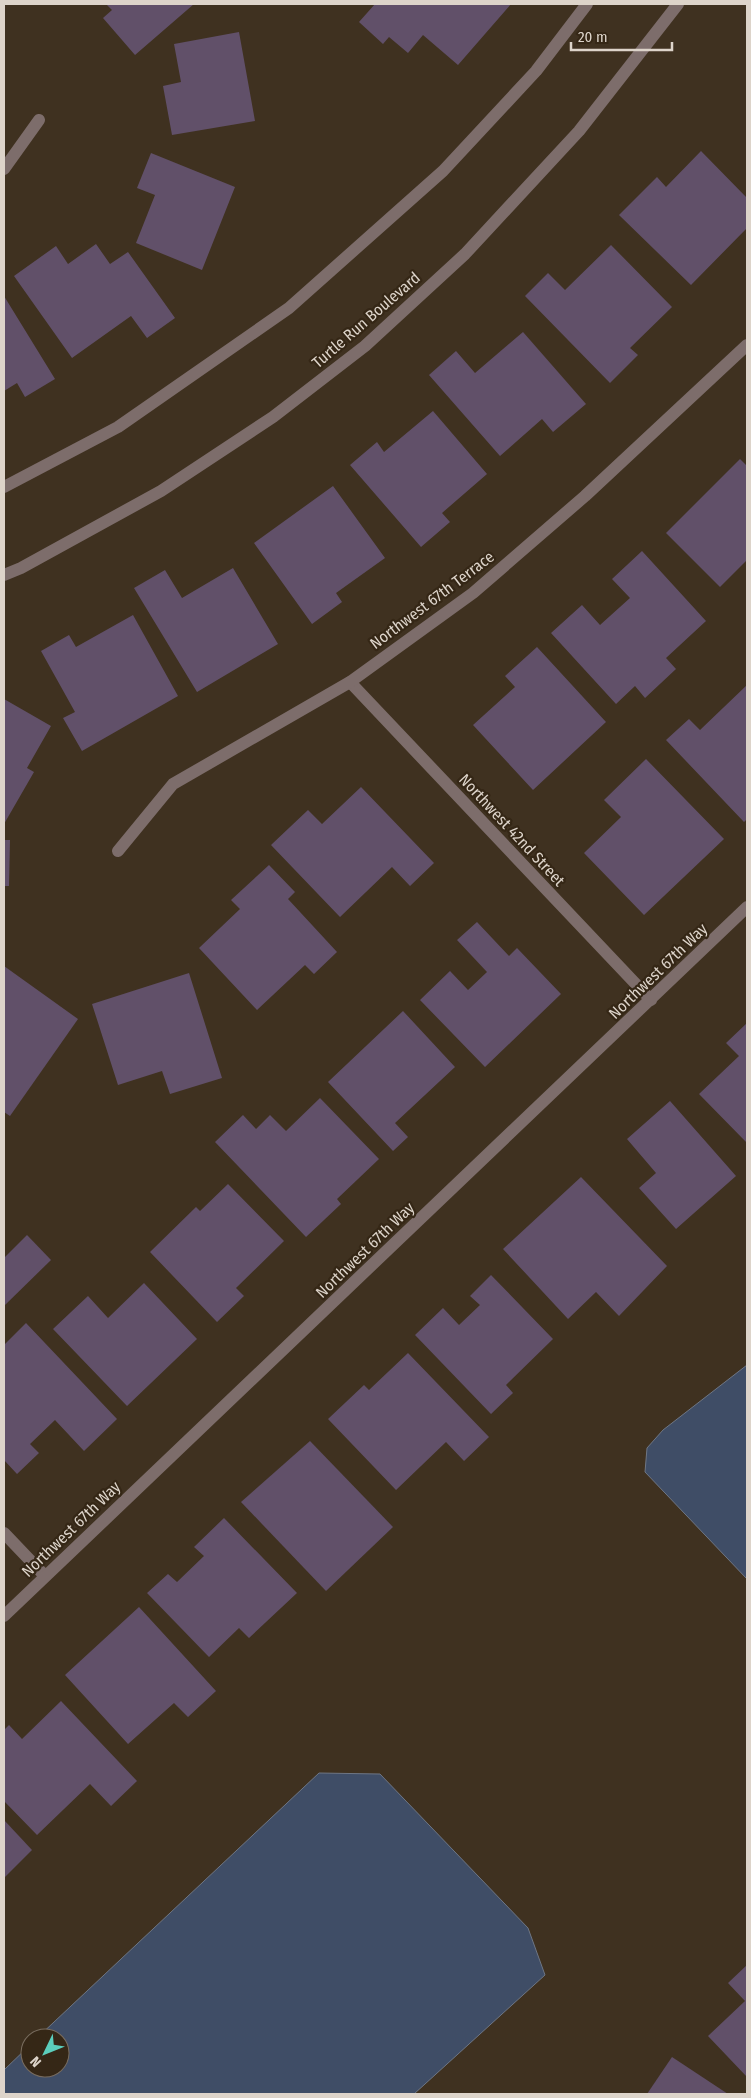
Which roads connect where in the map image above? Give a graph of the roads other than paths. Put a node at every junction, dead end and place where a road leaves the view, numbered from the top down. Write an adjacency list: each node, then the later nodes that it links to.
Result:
1 (587, 4): 6 (street)
2 (678, 4): 7 (street, Turtle Run Boulevard)
3 (39, 120): 4 (street)
4 (4, 169)
5 (747, 345): 8 (street, Northwest 67th Terrace)
6 (4, 488)
7 (4, 575)
8 (350, 682): 9 (street, Northwest 67th Terrace); 11 (street, Northwest 42nd Street)
9 (118, 851)
10 (747, 907): 11 (street, Northwest 67th Way)
11 (651, 1000): 13 (street, Northwest 67th Way)
12 (4, 1533): 13 (street)
13 (45, 1576): 14 (street, Northwest 67th Way)
14 (4, 1616)

